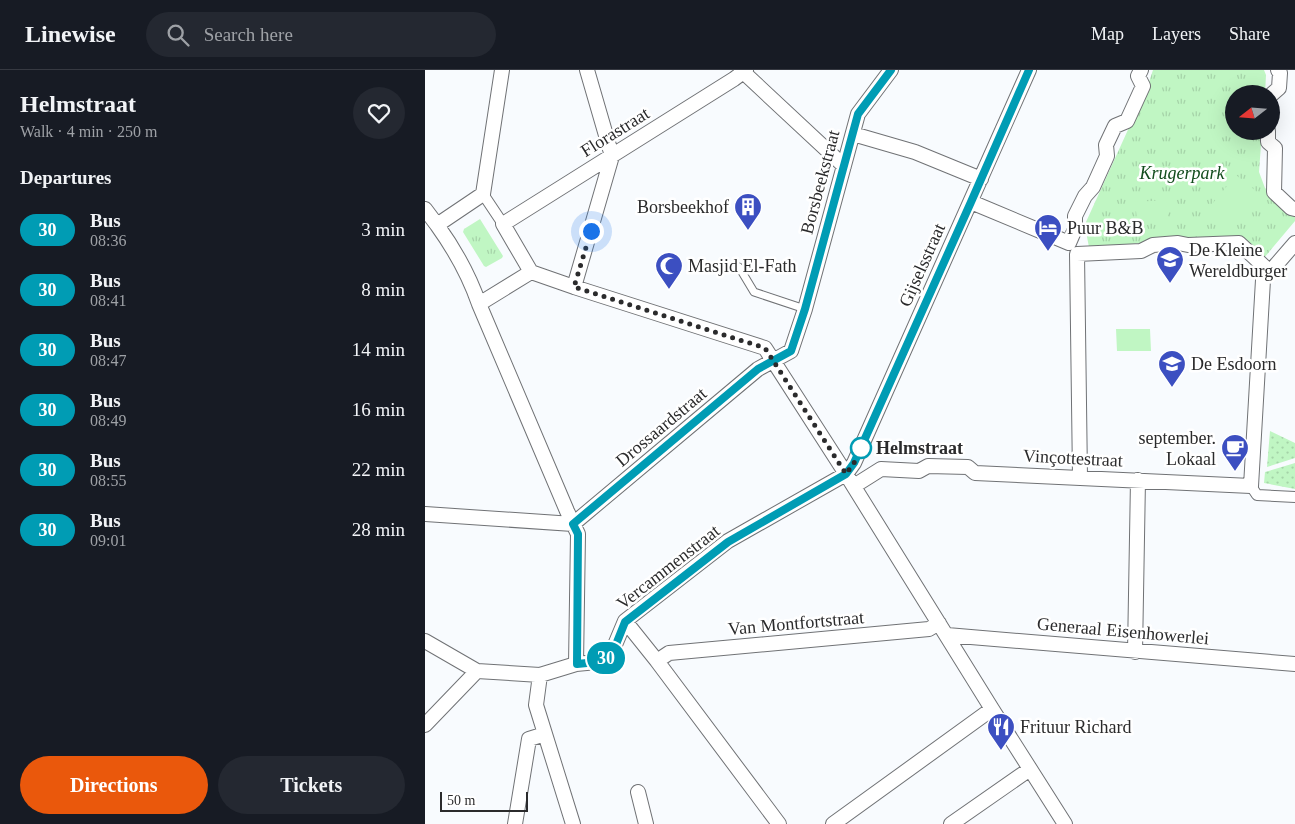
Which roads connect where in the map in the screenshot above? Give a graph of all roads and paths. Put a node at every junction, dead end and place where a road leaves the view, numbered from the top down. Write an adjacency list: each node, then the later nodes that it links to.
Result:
1 (502, 70): 14 (street)
2 (587, 70): 11 (street)
3 (891, 70): 9 (street, Borsbeekstraat)
4 (1029, 70): 13 (street, Gijselsstraat)
5 (1141, 70): 21 (street)
6 (1279, 70): 8 (street)
7 (744, 71): 11 (street, Florastraat); 12 (street)
8 (1279, 85)
9 (853, 134): 12 (street, Borsbeekstraat); 13 (street)
10 (1268, 140): 17 (street)
11 (612, 156): 18 (street, Florastraat); 25 (street)
12 (844, 166): 27 (street, Borsbeekstraat)
13 (981, 178): 15 (street, Gijselsstraat)
14 (483, 194): 18 (street); 19 (street)
15 (971, 202): 21 (street); 29 (street, Gijselsstraat)
16 (425, 209): 19 (street)
17 (1295, 209)
18 (503, 224): 23 (street)
19 (437, 225): 26 (street)
20 (1295, 243): 24 (street)
21 (1073, 249): 24 (street); 30 (street)
22 (739, 267): 27 (lane)
23 (531, 272): 25 (street); 26 (street)
24 (1270, 272): 33 (street)
25 (574, 287): 28 (street)
26 (479, 304): 36 (street)
27 (805, 309): 28 (street, Borsbeekstraat)
28 (774, 361): 29 (street); 36 (street, Drossaardstraat)
29 (846, 474): 32 (street); 37 (street, Vercammenstraat)
30 (1080, 477): 31 (street, Vinçottestraat); 32 (street, Vinçottestraat)
31 (1138, 480): 33 (street, Vinçottestraat); 41 (street)
32 (854, 486): 38 (street)
33 (1251, 486): 34 (street, Vinçottestraat)
34 (1295, 497)
35 (425, 514): 36 (street)
36 (573, 524): 43 (street)
37 (625, 622): 42 (street); 43 (street, Vercammenstraat)
38 (939, 623): 39 (street); 42 (street, Van Montfortstraat)
39 (947, 635): 41 (street, Generaal Eisenhowerlei); 47 (street)
40 (425, 642): 45 (street)
41 (1135, 652): 44 (street, Generaal Eisenhowerlei)
42 (657, 661): 55 (street)
43 (577, 664): 46 (street, Vercammenstraat)
44 (1295, 664)
45 (477, 671): 46 (street); 48 (street)
46 (540, 675): 49 (street)
47 (992, 709): 50 (street); 56 (street)
48 (425, 725)
49 (545, 734): 52 (street); 53 (street)
50 (1030, 769): 57 (street); 58 (street)
51 (638, 792): 54 (street)
52 (515, 824)
53 (573, 824)
54 (646, 824)
55 (779, 824)
56 (833, 824)
57 (951, 824)
58 (1065, 824)

